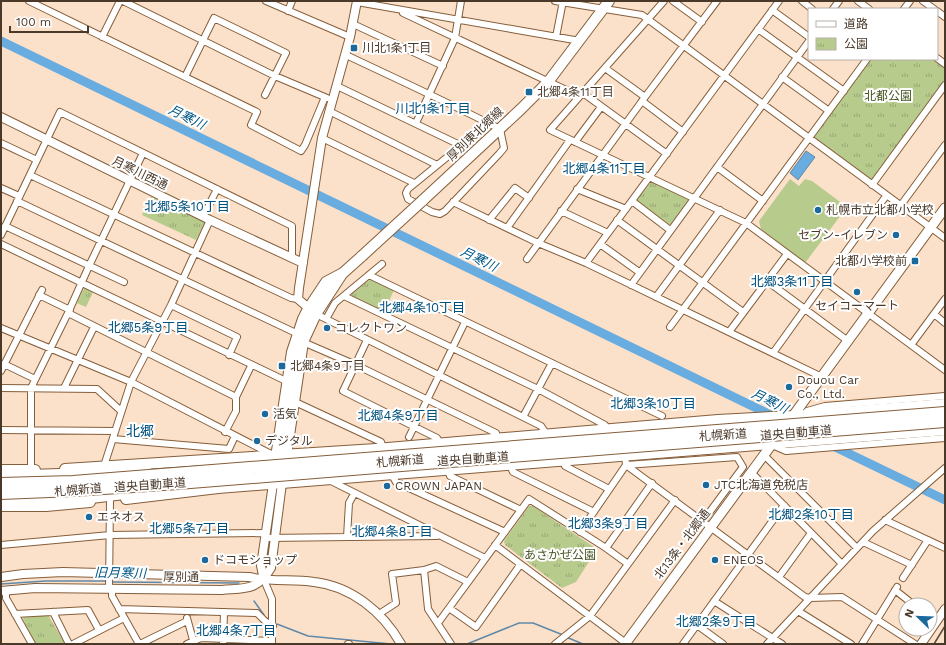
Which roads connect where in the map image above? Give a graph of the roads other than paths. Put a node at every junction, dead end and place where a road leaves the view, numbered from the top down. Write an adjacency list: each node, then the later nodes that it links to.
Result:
1 (29, 1): 29 (street)
2 (121, 1): 29 (street); 33 (street)
3 (266, 1): 22 (street)
4 (292, 1): 22 (street)
5 (357, 1): 20 (street); 26 (street)
6 (461, 1): 23 (street)
7 (555, 1): 15 (street)
8 (664, 1): 24 (street)
9 (674, 1): 25 (street)
10 (717, 1): 25 (street)
11 (779, 1): 21 (street)
12 (802, 1): 17 (street)
13 (858, 1): 18 (street)
14 (923, 1): 19 (street)
15 (563, 2): 16 (street); 30 (street)
16 (606, 5): 24 (street); 34 (main road, 厚別東北郷線)
17 (811, 8)
18 (868, 8)
19 (933, 8)
20 (396, 10): 23 (street); 32 (street)
21 (772, 10): 27 (street); 28 (street)
22 (288, 11): 31 (street)
23 (459, 20): 30 (street); 32 (street)
24 (648, 20): 36 (street); 41 (street)
25 (702, 22): 36 (street)
26 (353, 24): 31 (street); 40 (street)
27 (758, 29): 38 (street); 43 (street)
28 (808, 36)
29 (102, 37): 44 (street)
30 (556, 37): 34 (street)
31 (350, 38): 37 (street)
32 (455, 38): 40 (street); 46 (street)
33 (203, 40): 42 (street); 42 (street); 44 (street)
34 (580, 41): 46 (main road, 厚別東北郷線)
35 (808, 42): 38 (street)
36 (684, 46): 43 (street); 54 (street)
37 (346, 55): 48 (street); 50 (street)
38 (797, 56): 45 (street); 49 (street)
39 (866, 60): 49 (street)
40 (443, 66): 50 (street)
41 (605, 68): 51 (street); 54 (street)
42 (275, 76): 52 (street); 53 (street)
43 (724, 76): 55 (street); 64 (street)
44 (185, 77): 53 (street)
45 (782, 77): 55 (street); 58 (street)
46 (548, 82): 51 (street); 63 (main road, 厚別東北郷線)
47 (945, 84): 82 (street)
48 (337, 86): 53 (street); 60 (street)
49 (844, 91): 58 (street)
50 (430, 94): 60 (street); 61 (street)
51 (581, 94): 56 (street); 68 (street)
52 (265, 95)
53 (328, 99): 57 (street)
54 (643, 99): 62 (street); 64 (street)
55 (764, 105): 66 (street); 77 (street)
56 (601, 107): 62 (street); 68 (street)
57 (329, 111): 65 (street); 76 (street)
58 (829, 111): 66 (street)
59 (1, 117): 67 (street, 月寒川西通)
60 (416, 123): 71 (street)
61 (489, 123): 63 (street); 71 (street)
62 (626, 124): 73 (street); 74 (street)
63 (500, 129): 92 (street); 140 (main road, 厚別東北郷線, bridge)
64 (683, 132): 74 (street)
65 (322, 138): 81 (street); 119 (street)
66 (809, 138): 82 (street); 91 (street)
67 (46, 140): 72 (street); 75 (street); 80 (street, 月寒川西通)
68 (573, 141): 73 (street); 88 (street)
69 (1, 143): 75 (street)
70 (945, 145): 93 (street)
71 (462, 146): 76 (street)
72 (143, 153): 80 (street); 84 (street)
73 (603, 154): 79 (street); 85 (street)
74 (667, 154): 79 (street)
75 (37, 160): 78 (street)
76 (437, 165): 81 (street)
77 (717, 167): 89 (street); 91 (street)
78 (30, 175): 87 (street); 98 (street)
79 (650, 176): 89 (street); 90 (street)
80 (130, 181): 98 (street); 99 (street, 月寒川西通)
81 (414, 183): 92 (street)
82 (872, 185): 86 (street)
83 (1, 188): 87 (street)
84 (217, 189): 99 (street); 117 (street)
85 (577, 189): 95 (street); 97 (street)
86 (886, 196): 93 (street); 128 (street)
87 (18, 198): 103 (street); 110 (street)
88 (529, 198): 100 (street); 104 (street)
89 (694, 198): 96 (street); 106 (street)
90 (632, 201): 95 (street); 106 (street)
91 (763, 201): 102 (street)
92 (453, 202): 100 (street)
93 (901, 206): 105 (street)
94 (945, 208): 105 (main road, 北13条・北郷通)
95 (626, 209): 101 (street)
96 (720, 210): 102 (street); 122 (street)
97 (561, 211): 107 (street); 111 (street)
98 (114, 214): 110 (street); 115 (street)
99 (206, 219): 115 (street); 117 (street, 月寒川西通)
100 (490, 220): 104 (street)
101 (617, 220): 107 (street); 114 (street)
102 (746, 223): 116 (street); 131 (street)
103 (5, 226): 108 (street); 123 (street)
104 (507, 228): 111 (street)
105 (931, 228): 109 (street); 143 (main road, 北13条・北郷通)
106 (670, 230): 114 (street)
107 (608, 233): 113 (street)
108 (1, 236)
109 (945, 238)
110 (101, 241): 123 (street); 126 (street)
111 (538, 243): 118 (street); 120 (street)
112 (1, 244): 130 (street)
113 (600, 244): 120 (street); 124 (street)
114 (656, 249): 122 (street); 124 (street)
115 (194, 252): 126 (street); 135 (street)
116 (787, 254): 127 (street); 128 (street)
117 (292, 258): 119 (street, 月寒川西通)
118 (528, 259)
119 (303, 263): 135 (street)
120 (586, 263): 132 (street)
121 (382, 264): 125 (street)
122 (678, 265): 131 (street); 134 (street)
123 (89, 266): 129 (street); 130 (street)
124 (639, 272): 132 (street)
125 (370, 275): 133 (street); 147 (street)
126 (182, 279): 137 (street); 154 (street)
127 (767, 281): 138 (street); 142 (street)
128 (826, 281): 138 (street); 143 (street)
129 (124, 282)
130 (82, 283): 141 (street); 146 (street)
131 (702, 283): 139 (street); 142 (street)
132 (630, 285): 134 (street)
133 (344, 296): 145 (street); 159 (street)
134 (656, 297): 139 (street)
135 (298, 299): 140 (street)
136 (945, 299): 144 (street)
137 (171, 305): 146 (street); 162 (street)
138 (805, 309): 156 (street); 161 (street)
139 (683, 310): 150 (street); 152 (street)
140 (312, 311): 145 (street); 154 (main road, 厚別東北郷線)
141 (69, 312): 149 (street); 153 (street); 158 (street)
142 (743, 312): 152 (street)
143 (869, 313): 156 (main road, 北13条・北郷通); 157 (street)
144 (934, 314): 148 (street); 157 (street)
145 (326, 319): 155 (street)
146 (162, 322): 160 (street); 162 (street)
147 (465, 322): 159 (street); 164 (street)
148 (945, 322)
149 (94, 327): 160 (street); 163 (street)
150 (670, 327)
151 (1, 328): 153 (street)
152 (729, 332): 161 (street)
153 (20, 335): 158 (street); 165 (street)
154 (300, 338): 166 (street); 174 (main road, 厚別東北郷線); 182 (main road, 厚別東北郷線)
155 (368, 340): 166 (street); 170 (street)
156 (848, 341): 171 (main road, 北13条・北郷通)
157 (911, 345): 168 (street)
158 (51, 348): 163 (street); 172 (street)
159 (452, 348): 170 (street); 178 (street)
160 (146, 353): 173 (street); 180 (street)
161 (773, 353): 171 (street)
162 (229, 355): 167 (street)
163 (78, 360): 173 (street); 177 (street)
164 (552, 363): 178 (street); 186 (street)
165 (4, 364): 169 (street); 172 (street)
166 (356, 365): 181 (street); 190 (street)
167 (251, 366): 174 (street); 180 (street)
168 (945, 370)
169 (1, 371)
170 (440, 374): 181 (street); 188 (street)
171 (822, 377): 187 (main road, 北13条・北郷通)
172 (35, 379): 176 (street)
173 (131, 382): 184 (street); 196 (street)
174 (288, 382): 206 (main road, 厚別東北郷線)
175 (1, 388): 176 (street)
176 (31, 388): 177 (street); 192 (street)
177 (64, 388): 184 (street)
178 (538, 389): 188 (street); 193 (street)
179 (945, 396): 187 (street)
180 (236, 397): 196 (street)
181 (428, 399): 190 (street); 202 (street)
182 (293, 401): 205 (street); 206 (main road, 厚別東北郷線)
183 (945, 404): 187 (main road, 札幌新道)
184 (121, 410): 195 (street)
185 (945, 413): 218 (highway, 道央自動車道, bridge)
186 (662, 416)
187 (792, 416): 193 (main road, 札幌新道); 204 (main road, 北13条・北郷通, bridge)
188 (523, 417): 197 (street)
189 (945, 421): 218 (highway, 道央自動車道, bridge)
190 (414, 426): 199 (street); 203 (street)
191 (1, 430): 192 (street)
192 (30, 430): 195 (street); 213 (street)
193 (607, 430): 197 (main road, 札幌新道)
194 (945, 430): 204 (main road, 札幌新道)
195 (115, 432): 201 (street)
196 (226, 432): 198 (street)
197 (547, 435): 202 (main road, 札幌新道)
198 (235, 436): 201 (street); 206 (street)
199 (409, 436)
200 (945, 438): 204 (street)
201 (113, 439): 211 (street)
202 (498, 439): 203 (main road, 札幌新道)
203 (440, 443): 205 (main road, 札幌新道)
204 (771, 445): 207 (main road, 北13条・北郷通); 209 (main road, 札幌新道)
205 (383, 448): 206 (main road, 札幌新道)
206 (281, 454): 211 (main road, 札幌新道); 221 (main road, 厚別東北郷線)
207 (764, 455): 215 (main road, 北13条・北郷通); 248 (street)
208 (562, 460): 209 (main road, 札幌新道); 210 (main road, 札幌新道); 222 (street)
209 (626, 460): 220 (street); 222 (street); 233 (street)
210 (510, 465): 214 (main road, 札幌新道); 231 (street)
211 (104, 466): 213 (main road, 札幌新道)
212 (945, 468): 232 (street)
213 (30, 470): 217 (main road, 札幌新道)
214 (448, 470): 216 (main road, 札幌新道); 230 (street)
215 (751, 472): 229 (street); 234 (main road, 北13条・北郷通)
216 (392, 475): 219 (main road, 札幌新道); 235 (street)
217 (2, 477): 218 (highway, 道央自動車道, bridge)
218 (175, 478): 223 (highway, 道央自動車道, bridge); 225 (highway, bridge)
219 (328, 479): 221 (main road, 札幌新道); 224 (street)
220 (652, 483): 226 (street); 247 (street)
221 (277, 484): 227 (main road, 札幌新道); 239 (street); 242 (street)
222 (609, 489): 231 (street)
223 (1, 492)
224 (354, 494): 240 (street); 241 (street)
225 (1, 499)
226 (675, 500): 233 (street); 252 (street)
227 (110, 501): 228 (main road, 札幌新道); 238 (street)
228 (1, 506)
229 (784, 506): 237 (street); 250 (street)
230 (521, 510): 235 (street); 236 (street)
231 (594, 512): 236 (street)
232 (885, 520): 243 (street); 244 (street)
233 (703, 521): 234 (street)
234 (710, 527): 250 (street); 295 (main road, 北13条・北郷通)
235 (504, 532): 246 (street)
236 (580, 532): 247 (street)
237 (811, 533): 253 (street); 258 (street)
238 (110, 535): 239 (street); 245 (street); 261 (street)
239 (265, 536): 242 (street); 260 (street)
240 (440, 536): 241 (street); 251 (street)
241 (347, 537): 242 (street)
242 (275, 538): 260 (street)
243 (928, 540): 249 (street); 255 (street)
244 (863, 542): 248 (street); 255 (street)
245 (1, 545)
246 (495, 545): 251 (street); 254 (street)
247 (606, 548): 252 (street)
248 (857, 548): 253 (street)
249 (945, 548)
250 (749, 554): 258 (street); 266 (street)
251 (485, 558): 262 (street)
252 (628, 564): 275 (street)
253 (842, 564): 265 (street)
254 (520, 565): 267 (street); 275 (street)
255 (912, 565): 259 (street)
256 (424, 570): 262 (street); 274 (street); 279 (street)
257 (1, 577): 261 (street, 厚別通)
258 (779, 577): 265 (street)
259 (903, 578)
260 (264, 580): 261 (street, 厚別通); 261 (street, 厚別通); 274 (street); 281 (street)
261 (109, 582): 263 (street, 厚別通); 268 (street)
262 (468, 582): 267 (street)
263 (4, 591): 273 (street)
264 (906, 597): 277 (street)
265 (810, 598): 270 (street); 277 (street)
266 (714, 600): 280 (street); 283 (street)
267 (449, 608): 279 (street)
268 (119, 609): 269 (street); 276 (street)
269 (187, 611): 272 (street); 278 (street)
270 (798, 611): 283 (street); 300 (street)
271 (53, 612): 273 (street); 282 (street); 289 (street)
272 (224, 612): 281 (street); 285 (street)
273 (15, 614): 288 (street)
274 (379, 614): 293 (street)
275 (590, 616): 286 (street); 295 (street)
276 (124, 618): 282 (street); 291 (street)
277 (877, 620): 301 (street); 302 (street)
278 (187, 621): 284 (street); 291 (street)
279 (438, 623): 294 (street)
280 (697, 625): 296 (street); 297 (street)
281 (273, 626): 287 (street)
282 (99, 630): 290 (street)
283 (773, 638): 298 (street); 299 (street)
284 (193, 640): 285 (street); 292 (street)
285 (223, 642): 287 (street)
286 (558, 642)
287 (272, 643)
288 (32, 644)
289 (69, 644)
290 (73, 644)
291 (139, 644)
292 (187, 644)
293 (401, 644)
294 (451, 644)
295 (626, 644)
296 (683, 644)
297 (723, 644)
298 (767, 644)
299 (782, 644)
300 (851, 644)
301 (862, 644)
302 (915, 644)

